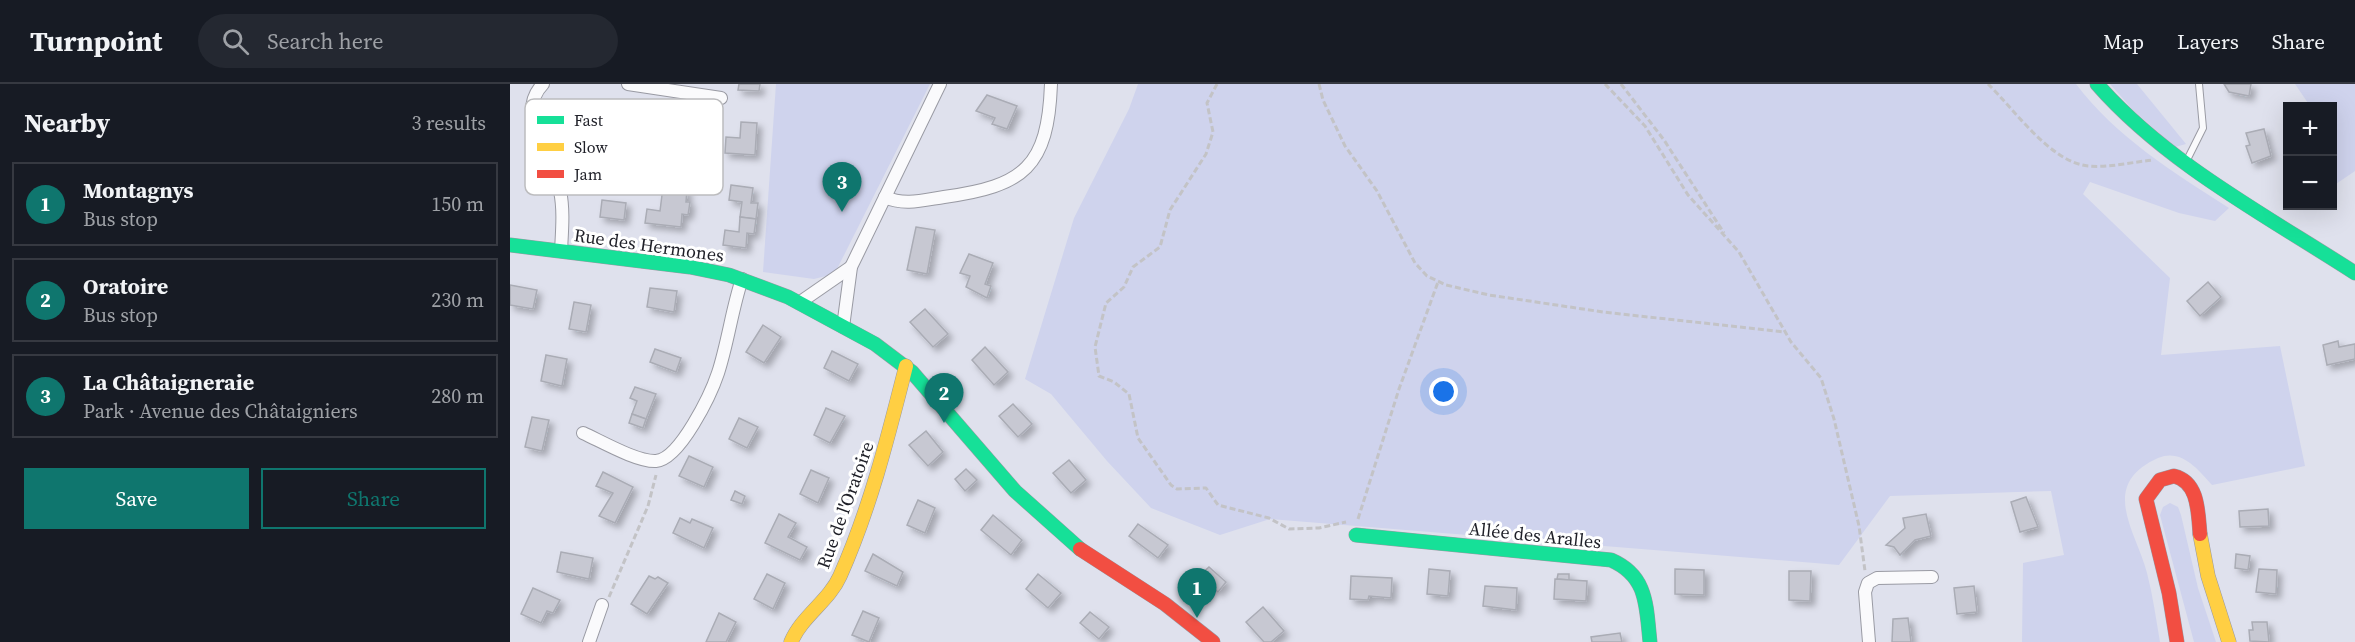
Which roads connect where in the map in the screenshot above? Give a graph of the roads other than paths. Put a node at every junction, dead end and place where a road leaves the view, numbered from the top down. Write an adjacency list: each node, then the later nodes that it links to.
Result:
1 (543, 84): 8 (street, Rue des Hermones)
2 (628, 84): 7 (street)
3 (940, 84): 11 (street)
4 (1051, 84): 11 (street)
5 (2097, 84): 9 (street)
6 (2199, 84): 9 (lane)
7 (721, 98)
8 (534, 99)
9 (2180, 160): 15 (street)
10 (560, 195): 13 (street, Rue des Hermones)
11 (885, 197): 14 (street)
12 (510, 244): 13 (street, Rue des Hermones)
13 (561, 251): 16 (street, Rue des Hermones)
14 (851, 267): 17 (street); 18 (street)
15 (2355, 273)
16 (742, 279): 17 (street, Rue des Hermones); 20 (street)
17 (799, 303): 18 (street, Rue des Hermones)
18 (843, 327): 19 (street, Rue des Hermones)
19 (906, 366): 25 (street, Rue de l'Oratoire); 26 (street, Rue des Hermones)
20 (583, 434)
21 (1356, 535): 27 (street, Allée des Aralles)
22 (1932, 577): 28 (street)
23 (602, 605): 24 (street)
24 (589, 642)
25 (791, 642)
26 (1213, 642)
27 (1650, 642)
28 (1869, 642)
29 (2177, 642): 30 (street)
30 (2229, 642)

